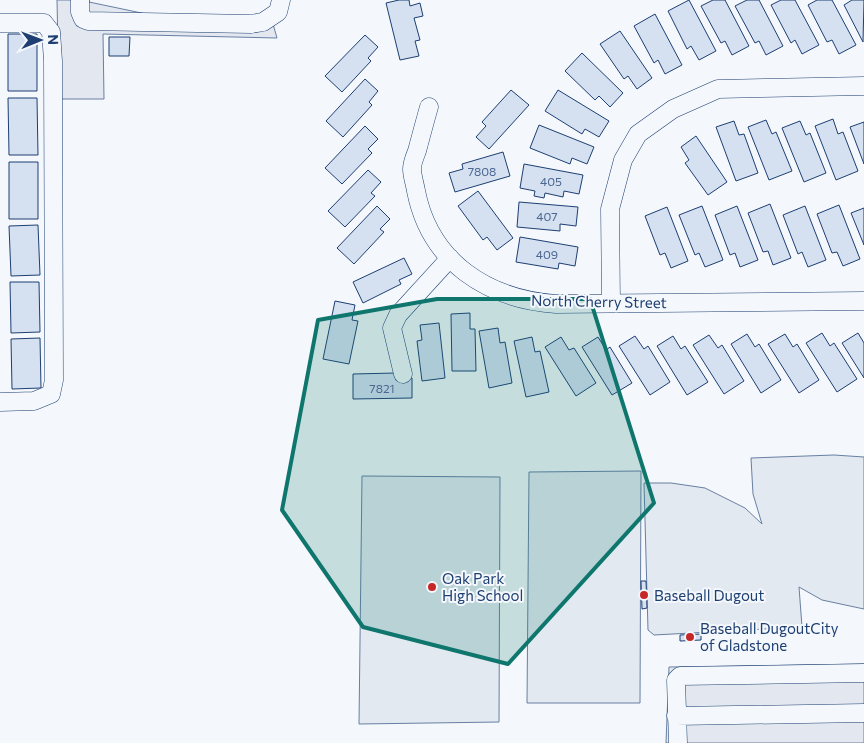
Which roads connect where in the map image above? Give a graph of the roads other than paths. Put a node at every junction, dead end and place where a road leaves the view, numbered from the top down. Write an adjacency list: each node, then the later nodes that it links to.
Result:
1 (80, 0): 2 (street)
2 (281, 0)
3 (0, 23): 10 (street)
4 (864, 86): 8 (street)
5 (429, 107): 6 (street, North Cherry Street)
6 (450, 258): 8 (street, North Cherry Street); 9 (street)
7 (864, 300): 8 (street, North Cherry Street)
8 (611, 303)
9 (403, 374)
10 (0, 402)
11 (864, 673): 13 (street)
12 (864, 713): 13 (street)
13 (676, 716): 14 (street)
14 (678, 743)

